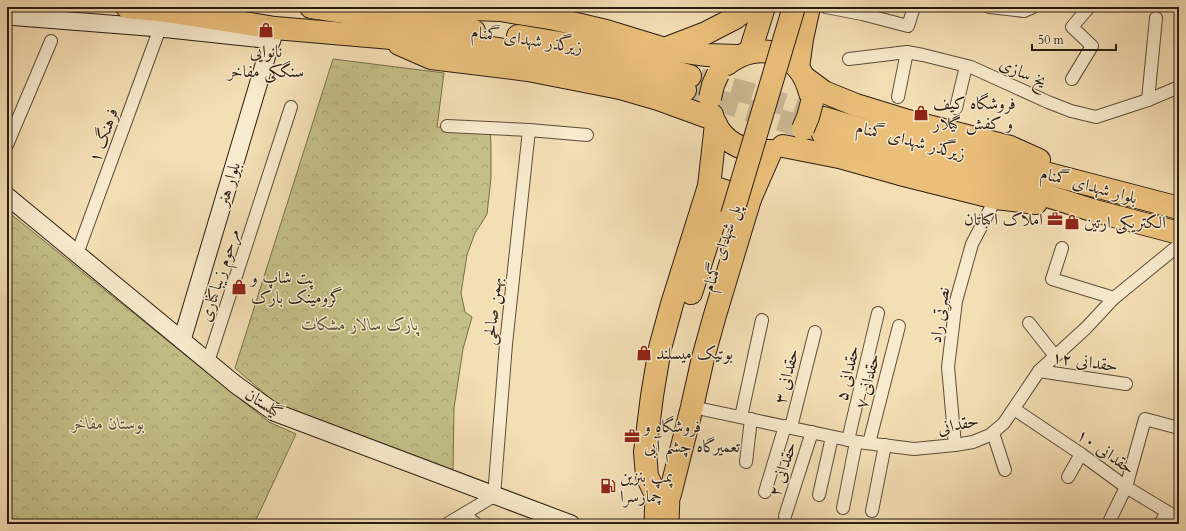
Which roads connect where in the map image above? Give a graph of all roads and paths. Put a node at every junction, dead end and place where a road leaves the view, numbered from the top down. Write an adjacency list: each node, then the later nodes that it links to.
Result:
1 (127, 7): 19 (highway, زیرگذر شهدای گمنام)
2 (311, 7): 15 (highway)
3 (749, 7): 22 (highway)
4 (764, 7): 24 (highway)
5 (778, 7): 7 (highway); 83 (highway, پل شهدای گمنام)
6 (794, 7): 83 (highway, پل شهدای گمنام, bridge)
7 (808, 7): 27 (highway)
8 (826, 7): 9 (street)
9 (914, 7)
10 (989, 7): 13 (street)
11 (1033, 7): 13 (street)
12 (1089, 7): 28 (street)
13 (1007, 8)
14 (501, 9): 15 (highway); 22 (highway)
15 (363, 15): 20 (highway, زیرگذر شهدای گمنام)
16 (7, 16): 18 (street)
17 (1156, 18): 31 (street)
18 (160, 28): 19 (street); 53 (street, فرهنگ ۱)
19 (268, 34): 20 (highway, زیرگذر شهدای گمنام); 60 (street, بلوار هنر)
20 (385, 37): 34 (highway)
21 (51, 41): 39 (street)
22 (666, 49): 24 (highway)
23 (907, 52): 25 (street, یخ سازی); 26 (street, یخ سازی); 30 (street)
24 (744, 54): 27 (highway); 34 (highway, bridge)
25 (849, 59)
26 (966, 66): 31 (street, یخ سازی); 33 (street)
27 (802, 73): 35 (highway); 44 (highway)
28 (1072, 80)
29 (1179, 87): 31 (street, یخ سازی)
30 (898, 97)
31 (1148, 100)
32 (291, 107): 62 (street, مرحوم زیباکناری)
33 (956, 108)
34 (713, 114): 40 (highway); 43 (highway)
35 (815, 121): 40 (highway); 41 (highway, زیرگذر شهدای گمنام); 42 (highway, زیرگذر شهدای گمنام)
36 (447, 126): 37 (street)
37 (529, 130): 38 (street); 85 (street, بهمن صالحی)
38 (587, 135)
39 (7, 144)
40 (777, 148): 46 (highway); 47 (highway)
41 (999, 161): 44 (highway, بلوار شهدای گمنام)
42 (984, 176): 49 (highway, بلوار شهدای گمنام)
43 (709, 186): 47 (highway); 83 (highway)
44 (1101, 188): 48 (highway, بلوار شهدای گمنام)
45 (7, 196): 53 (street, گیلستان)
46 (996, 198): 49 (highway); 76 (street, نصرتی راد)
47 (750, 199): 65 (highway)
48 (1176, 205)
49 (1095, 211): 50 (highway, بلوار شهدای گمنام)
50 (1179, 233)
51 (1179, 245): 54 (street, حقدانی)
52 (1062, 248): 54 (street)
53 (77, 254): 60 (street, گیلستان)
54 (1114, 298): 61 (street, حقدانی)
55 (878, 313): 73 (street, حقدانی ۵)
56 (762, 320): 67 (street)
57 (1029, 323): 61 (street)
58 (899, 326): 74 (street, حقدانی ۷)
59 (815, 332): 68 (street, حقدانی ۳)
60 (178, 336): 62 (street, گیلستان)
61 (1055, 356): 63 (street, حقدانی)
62 (208, 362): 85 (street, گیلستان)
63 (1039, 371): 64 (street, حقدانی ۱۲); 66 (street, حقدانی)
64 (1126, 384)
65 (692, 407): 67 (street, حقدانی); 83 (highway)
66 (1014, 409): 71 (street, حقدانی); 77 (street, حقدانی ۱۰)
67 (746, 418): 68 (street, حقدانی); 78 (street)
68 (788, 427): 70 (street, حقدانی); 82 (street, حقدانی ۳)
69 (1175, 427): 81 (street)
70 (812, 432): 72 (street, حقدانی); 90 (street, حقدانی ۲)
71 (993, 433): 76 (street, حقدانی); 79 (street)
72 (832, 437): 73 (street, حقدانی); 84 (street)
73 (852, 441): 74 (street, حقدانی); 86 (street, حقدانی ۵)
74 (869, 443): 75 (street, حقدانی)
75 (885, 445): 76 (street, حقدانی); 87 (street)
76 (955, 445)
77 (1081, 454): 80 (street); 81 (street, حقدانی ۱۰)
78 (746, 462)
79 (1005, 470)
80 (1068, 477)
81 (1126, 486): 88 (street, حقدانی ۱۰); 92 (street)
82 (764, 492)
83 (662, 494): 96 (main road); 97 (main road)
84 (819, 495)
85 (494, 496): 89 (street); 95 (street, گیلستان)
86 (843, 508)
87 (872, 511)
88 (1167, 512): 91 (street, حقدانی ۱۰); 98 (street)
89 (464, 514): 93 (street); 94 (street)
90 (785, 516)
91 (1179, 519)
92 (1110, 520)
93 (447, 524)
94 (476, 524)
95 (570, 524)
96 (654, 524)
97 (669, 524)
98 (1160, 524)

